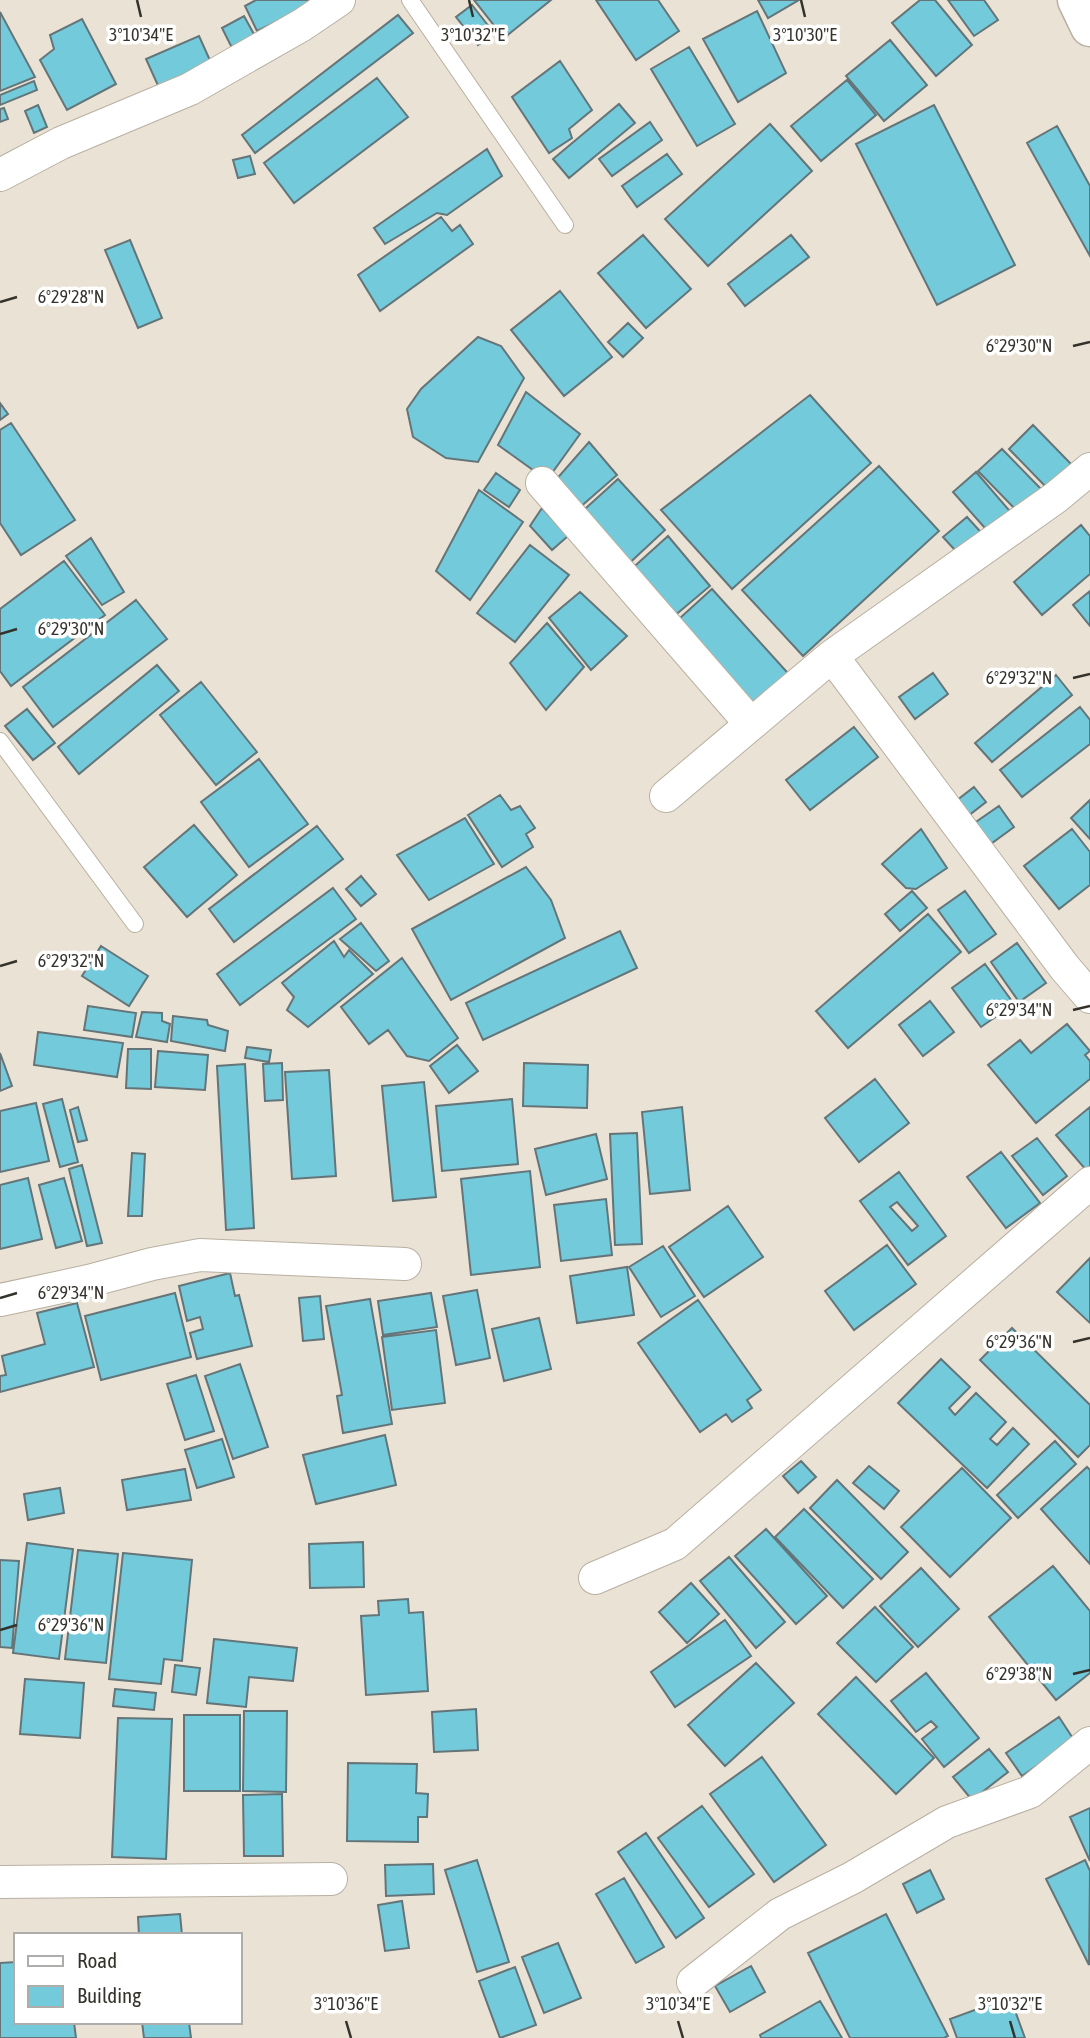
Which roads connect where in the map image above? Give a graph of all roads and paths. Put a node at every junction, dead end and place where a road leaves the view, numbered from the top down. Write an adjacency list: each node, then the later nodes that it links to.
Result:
1 (339, 0): 5 (street)
2 (410, 0): 6 (lane)
3 (1077, 0): 4 (street)
4 (1090, 27)
5 (0, 175)
6 (565, 225)
7 (1090, 469): 9 (street)
8 (542, 483): 10 (street)
9 (832, 656): 10 (street); 14 (street)
10 (751, 724): 12 (street)
11 (0, 741): 13 (lane)
12 (666, 796)
13 (135, 924)
14 (1090, 997)
15 (1090, 1183): 18 (street)
16 (405, 1264): 17 (street)
17 (0, 1300)
18 (595, 1578)
19 (1090, 1744): 22 (street)
20 (331, 1879): 21 (street)
21 (0, 1882)
22 (694, 1982)

